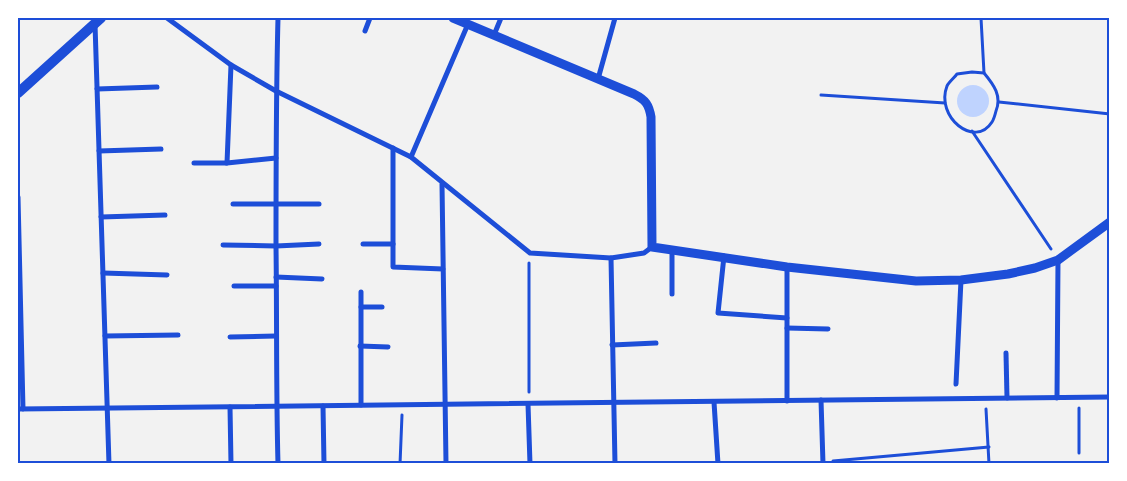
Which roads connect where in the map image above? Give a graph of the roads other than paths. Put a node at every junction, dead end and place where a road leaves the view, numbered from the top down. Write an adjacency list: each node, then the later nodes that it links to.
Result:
1 (167, 18): 11 (street)
2 (278, 18): 15 (street)
3 (370, 18): 9 (street)
4 (453, 18): 8 (street)
5 (501, 18): 10 (street)
6 (615, 18): 12 (street)
7 (98, 21): 14 (street); 16 (main road)
8 (468, 24): 10 (street); 20 (street)
9 (365, 31)
10 (494, 35): 12 (street)
11 (231, 65): 15 (street); 23 (street)
12 (598, 78): 37 (street)
13 (157, 87): 14 (street)
14 (97, 89): 19 (street)
15 (276, 91): 17 (street); 21 (street)
16 (18, 93)
17 (393, 148): 20 (street); 34 (street)
18 (161, 149): 19 (street)
19 (99, 151): 30 (street)
20 (411, 157): 24 (street)
21 (276, 158): 23 (street); 27 (street)
22 (194, 163): 23 (street)
23 (227, 163)
24 (442, 184): 40 (street); 43 (street)
25 (18, 197): 82 (street)
26 (233, 204): 27 (street)
27 (276, 204): 28 (street); 36 (street)
28 (319, 204)
29 (165, 215): 30 (street)
30 (101, 217): 44 (street)
31 (1110, 222): 41 (street)
32 (319, 244): 36 (street)
33 (363, 244): 34 (street)
34 (393, 244): 43 (street)
35 (223, 245): 36 (street)
36 (276, 246): 46 (street)
37 (652, 247): 38 (street); 40 (street)
38 (672, 251): 39 (street); 52 (street)
39 (724, 256): 42 (street); 55 (street)
40 (611, 258): 63 (street)
41 (1058, 260): 48 (street); 70 (street)
42 (786, 267): 48 (street); 55 (street)
43 (443, 269): 75 (street)
44 (103, 274): 45 (street); 59 (street)
45 (166, 275)
46 (276, 277): 47 (street); 50 (street)
47 (322, 279)
48 (961, 280): 67 (street)
49 (234, 286): 50 (street)
50 (276, 286): 60 (street)
51 (361, 292): 53 (street)
52 (672, 294)
53 (361, 307): 54 (street); 64 (street)
54 (382, 307)
55 (787, 318): 56 (street)
56 (787, 328): 57 (street); 72 (street)
57 (828, 328)
58 (178, 335): 59 (street)
59 (105, 336): 81 (street)
60 (276, 336): 61 (street); 78 (street)
61 (230, 337)
62 (656, 344): 63 (street)
63 (612, 345): 74 (street)
64 (360, 346): 65 (street); 77 (street)
65 (388, 347)
66 (1006, 354): 69 (street)
67 (956, 384)
68 (1110, 397): 70 (street)
69 (1007, 398): 70 (street); 71 (street)
70 (1057, 398)
71 (821, 400): 72 (street); 84 (street)
72 (787, 401): 73 (street)
73 (714, 402): 74 (street); 91 (street)
74 (614, 403): 76 (street); 90 (street)
75 (445, 404): 76 (street); 77 (street); 83 (street)
76 (528, 404): 89 (street)
77 (361, 405): 79 (street)
78 (276, 406): 79 (street); 80 (street); 87 (street)
79 (323, 406): 88 (street)
80 (230, 407): 81 (street); 86 (street)
81 (108, 408): 82 (street); 85 (street)
82 (20, 409)
83 (446, 463)
84 (823, 463)
85 (109, 464)
86 (230, 464)
87 (278, 464)
88 (324, 464)
89 (530, 464)
90 (615, 464)
91 (718, 464)

